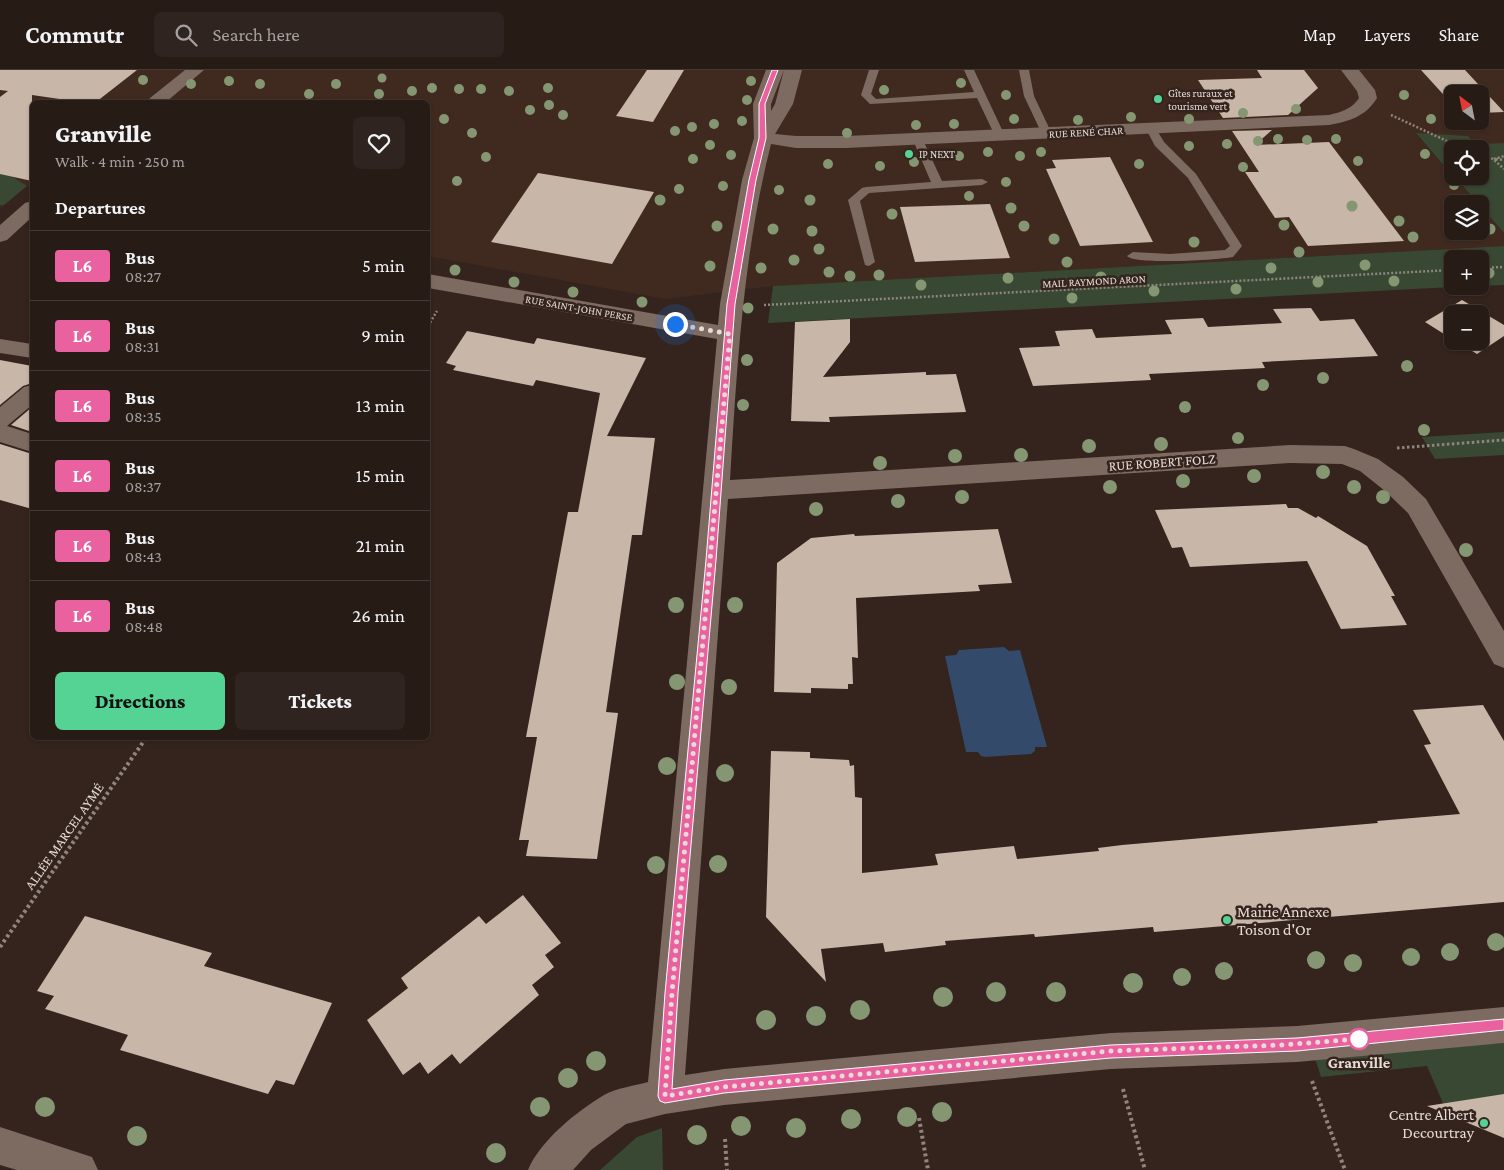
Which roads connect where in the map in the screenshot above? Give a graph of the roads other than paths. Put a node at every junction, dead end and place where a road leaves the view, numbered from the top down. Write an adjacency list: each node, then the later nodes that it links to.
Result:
1 (195, 70): 9 (street)
2 (775, 70): 13 (street)
3 (793, 70): 13 (street)
4 (874, 70): 8 (lane)
5 (969, 70): 8 (lane)
6 (1024, 70): 11 (lane)
7 (1350, 70): 10 (street, RUE RENÉ CHAR)
8 (980, 95): 12 (lane)
9 (158, 100)
10 (1151, 129): 11 (street, RUE RENÉ CHAR); 19 (lane)
11 (1047, 134): 12 (street, RUE RENÉ CHAR)
12 (1000, 136): 14 (street, RUE RENÉ CHAR)
13 (762, 138): 14 (street, RUE RENÉ CHAR); 22 (street)
14 (918, 140): 16 (lane)
15 (982, 182): 16 (lane)
16 (938, 185): 20 (lane)
17 (30, 211): 18 (street)
18 (0, 236)
19 (1133, 256)
20 (869, 262)
21 (430, 281): 22 (street, RUE SAINT-JOHN PERSE)
22 (730, 334): 29 (street)
23 (0, 346): 24 (street)
24 (30, 352)
25 (30, 394): 26 (street)
26 (0, 420)
27 (0, 433): 28 (street)
28 (30, 442)
29 (717, 490): 30 (street, RUE ROBERT FOLZ); 32 (street)
30 (1504, 656)
31 (1504, 1026): 32 (street)
32 (665, 1096): 35 (street)
33 (0, 1146): 34 (street)
34 (79, 1170)
35 (547, 1170)

